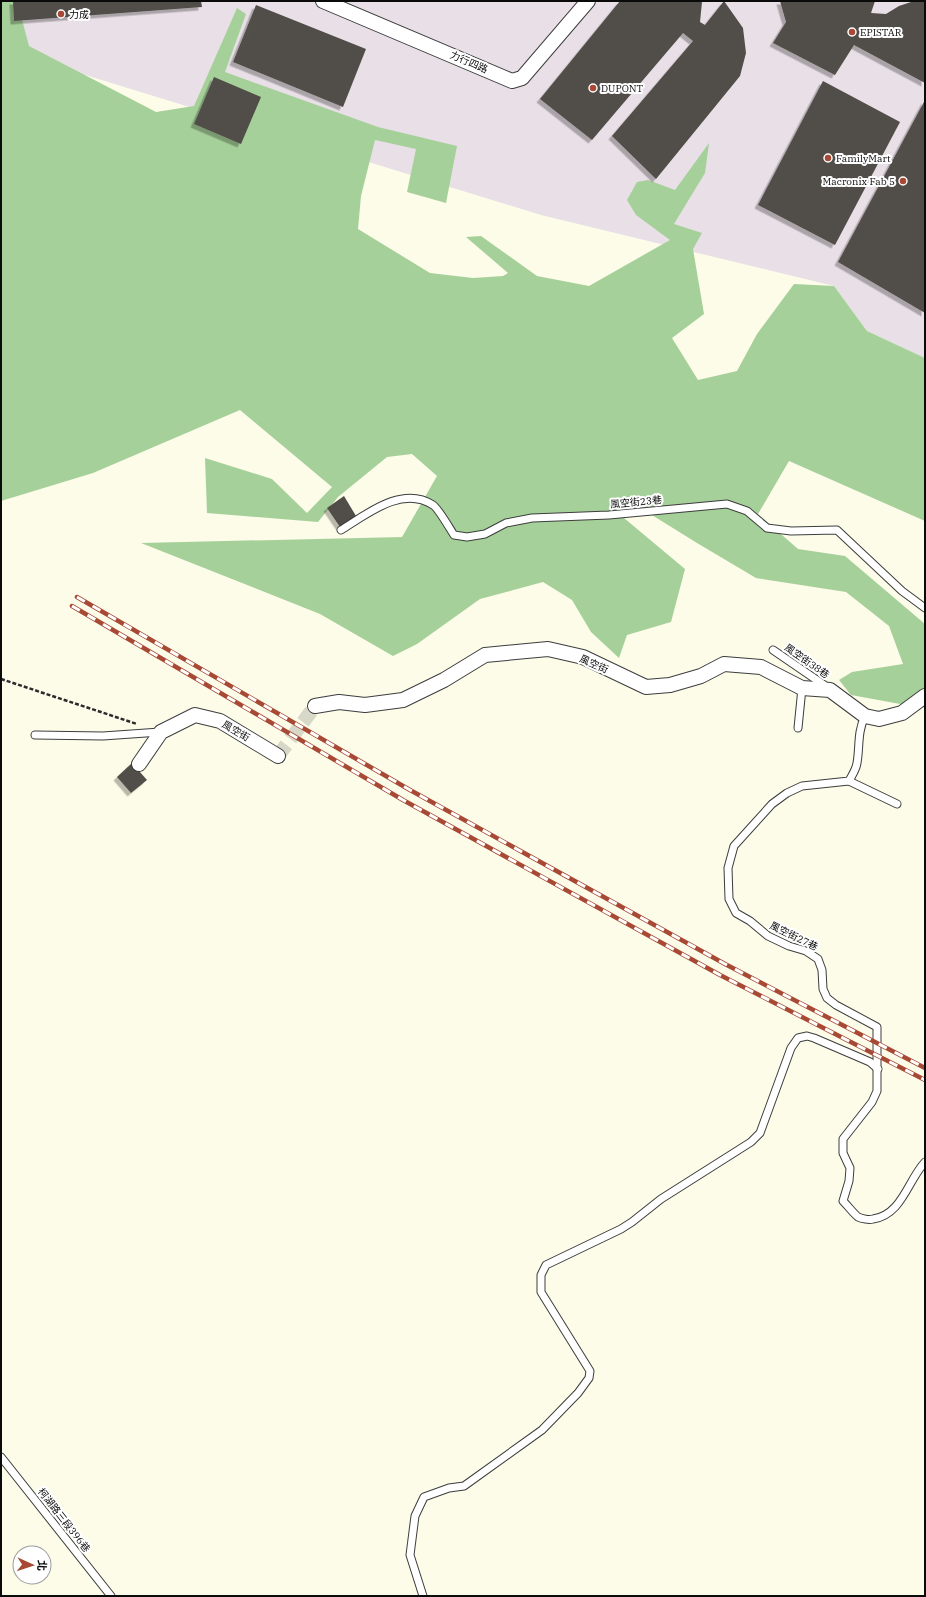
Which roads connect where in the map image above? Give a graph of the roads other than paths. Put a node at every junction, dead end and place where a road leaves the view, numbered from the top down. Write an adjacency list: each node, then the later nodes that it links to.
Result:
1 (323, 1): 2 (street, 力行四路)
2 (588, 1)
3 (341, 530): 4 (lane, 風空街23巷)
4 (925, 608)
5 (773, 650): 7 (lane, 風空街38巷)
6 (802, 688): 7 (street, 風空街); 9 (street, 風空街); 11 (lane)
7 (830, 690): 10 (street)
8 (925, 696): 10 (street)
9 (315, 706)
10 (865, 716): 16 (lane)
11 (798, 728)
12 (161, 732): 13 (lane); 14 (street, 風空街); 15 (street, 風空街)
13 (35, 735)
14 (278, 756)
15 (139, 764)
16 (849, 780): 17 (lane); 18 (lane, 風空街27巷)
17 (897, 804)
18 (878, 1069): 19 (lane, 風空街27巷); 22 (lane)
19 (925, 1162)
20 (1, 1457): 21 (lane, 柯湖路三段396巷)
21 (111, 1596)
22 (423, 1596)

